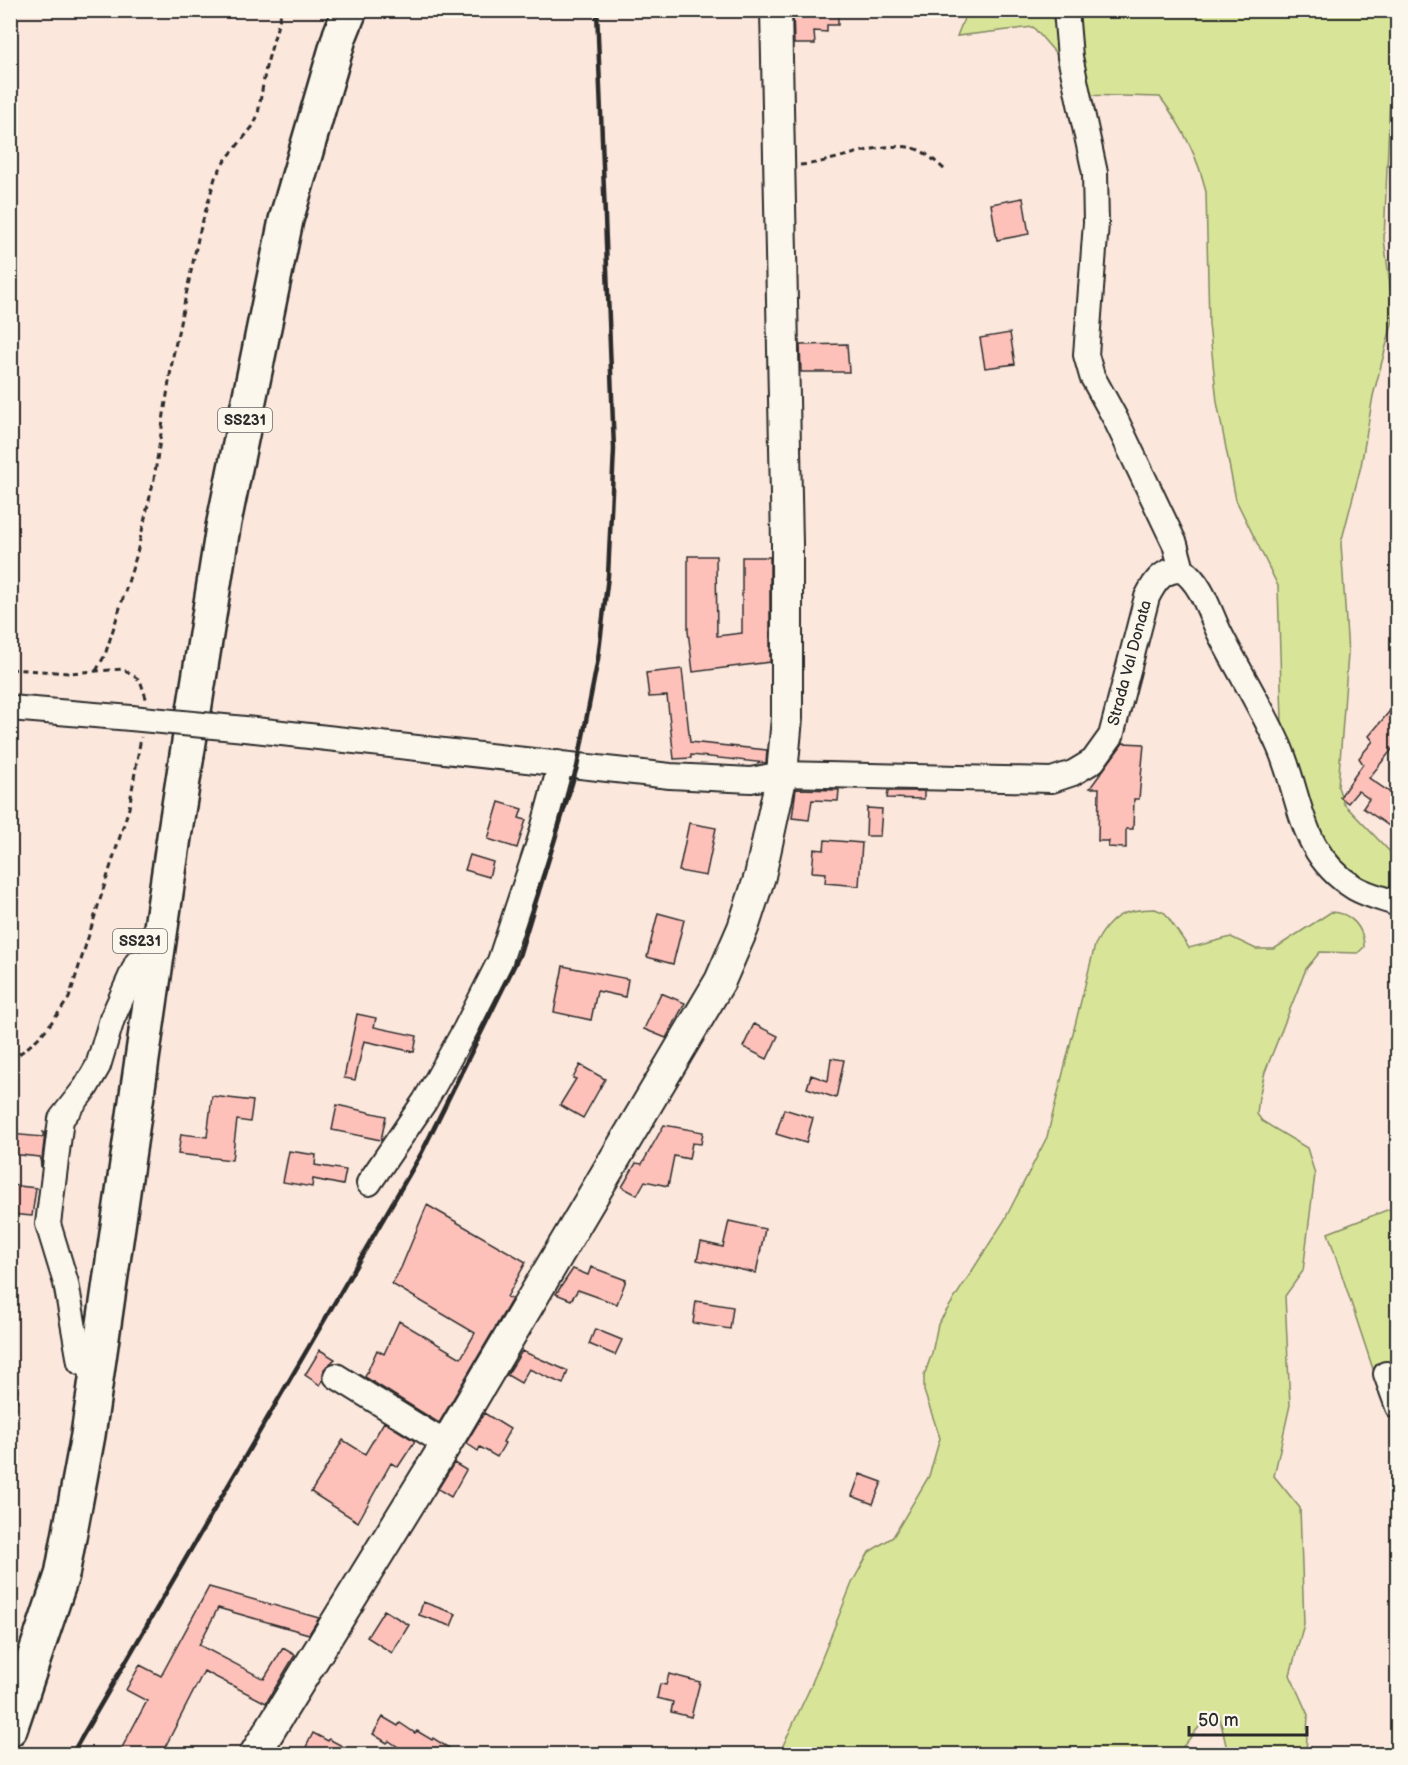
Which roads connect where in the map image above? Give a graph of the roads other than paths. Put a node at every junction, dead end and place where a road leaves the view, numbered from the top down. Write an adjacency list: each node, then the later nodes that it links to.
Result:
1 (328, 10): 10 (highway, SS231)
2 (350, 10): 18 (highway, SS231)
3 (776, 10): 8 (main road)
4 (1066, 10): 5 (street)
5 (1182, 570): 8 (street, Strada Val Donata); 9 (street)
6 (10, 708): 7 (street, Strada Val Donata, bridge)
7 (558, 763): 8 (street, Strada Val Donata); 11 (street)
8 (782, 774): 16 (main road)
9 (1398, 904)
10 (137, 963): 12 (highway, SS231); 12 (street)
11 (369, 1183)
12 (80, 1362): 17 (highway, SS231)
13 (1386, 1374): 15 (street)
14 (336, 1376): 16 (street)
15 (1398, 1407)
16 (446, 1444): 19 (main road)
17 (10, 1664)
18 (10, 1730)
19 (255, 1755)

